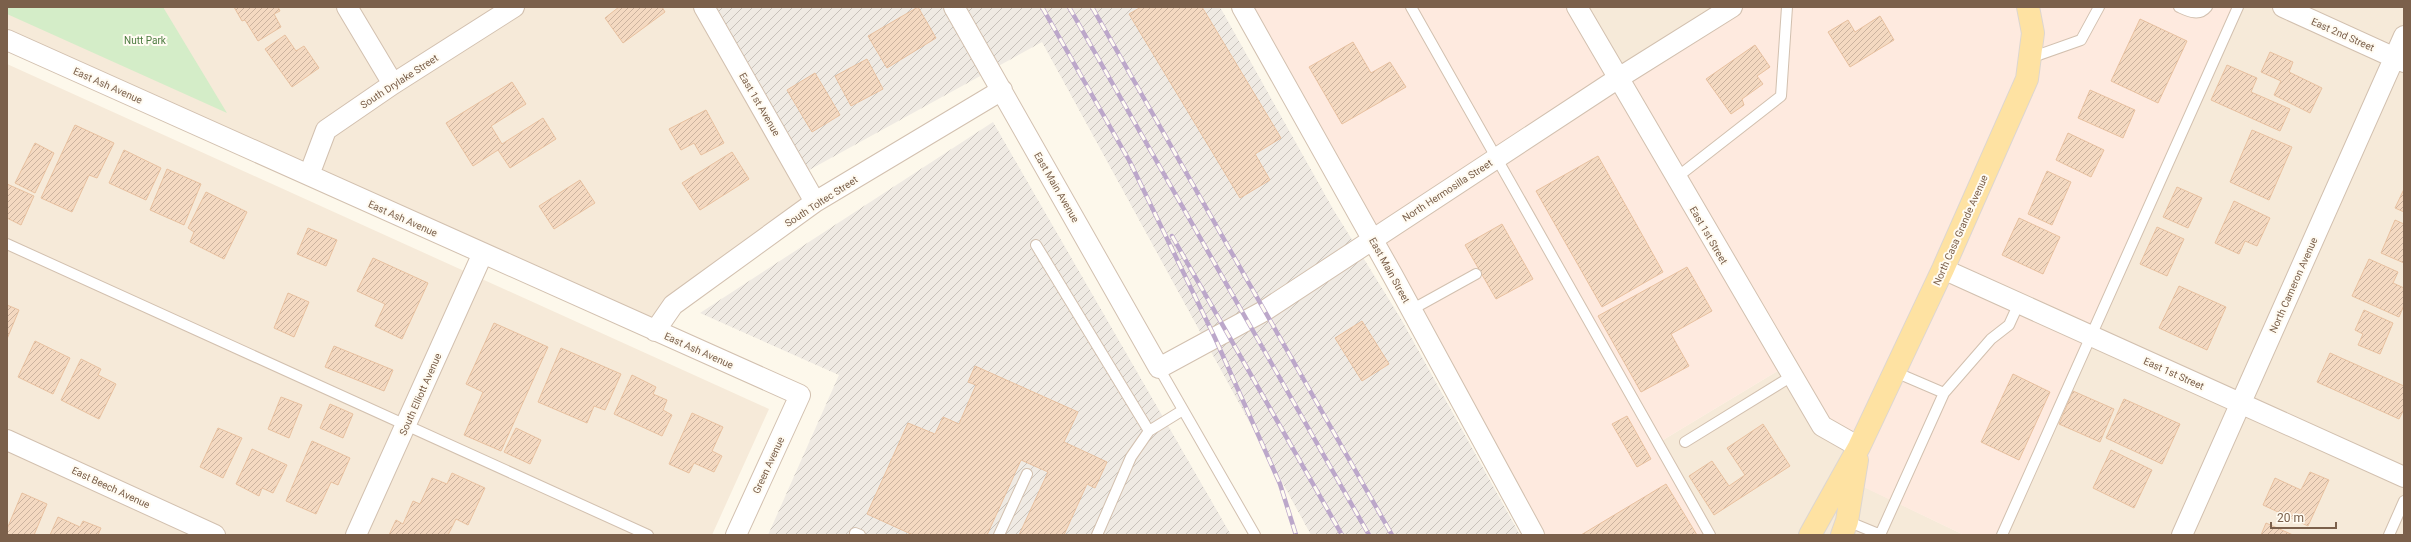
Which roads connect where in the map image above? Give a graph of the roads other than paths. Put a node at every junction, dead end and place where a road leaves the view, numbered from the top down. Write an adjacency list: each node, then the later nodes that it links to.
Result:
1 (347, 7): 21 (street)
2 (514, 7): 21 (street, South Drylake Street)
3 (704, 7): 26 (street, East 1st Avenue)
4 (954, 7): 22 (street, East Main Avenue)
5 (1242, 7): 27 (street, East Main Street)
6 (1411, 7): 23 (lane)
7 (1577, 7): 20 (street, East 1st Street)
8 (1732, 7): 20 (street, North Hermosilla Street)
9 (1787, 7): 25 (lane)
10 (2028, 7): 18 (main road, North Casa Grande Avenue)
11 (2098, 7): 18 (lane)
12 (2179, 7): 13 (lane)
13 (2207, 7)
14 (2238, 7): 36 (lane)
15 (2282, 7): 19 (street, East 2nd Street)
16 (2404, 36): 19 (street, North Cameron Avenue)
17 (7, 40): 24 (street, East Ash Avenue)
18 (2030, 58): 31 (main road, North Casa Grande Avenue)
19 (2399, 60): 42 (street, North Cameron Avenue)
20 (1617, 79): 23 (street, North Hermosilla Street); 25 (street, East 1st Street)
21 (392, 84): 24 (street, South Drylake Street)
22 (1002, 90): 26 (street, South Toltec Street); 37 (street, East Main Avenue)
23 (1496, 158): 27 (street, North Hermosilla Street); 61 (lane)
24 (309, 175): 30 (street, East Ash Avenue)
25 (1676, 178): 39 (street, East 1st Street)
26 (816, 202): 35 (street, South Toltec Street)
27 (1372, 238): 34 (street, East Main Street); 37 (street, North Hermosilla Street)
28 (7, 244): 44 (lane)
29 (1036, 245): 45 (lane)
30 (483, 253): 35 (street, East Ash Avenue); 44 (street, South Elliott Avenue)
31 (1943, 269): 33 (street, East 1st Street); 38 (main road, North Casa Grande Avenue)
32 (1476, 274): 34 (lane)
33 (2019, 303): 36 (street, East 1st Street); 40 (lane)
34 (1411, 310): 60 (street, East Main Street)
35 (655, 330): 41 (street, East Ash Avenue)
36 (2092, 337): 42 (street, East 1st Street); 64 (lane)
37 (1159, 368): 43 (lane)
38 (1894, 372): 40 (lane); 48 (main road, North Casa Grande Avenue)
39 (1792, 376): 47 (lane); 48 (street, East 1st Street)
40 (1944, 393): 63 (lane)
41 (800, 396): 56 (street, Green Avenue)
42 (2240, 403): 50 (street, East 1st Street); 65 (street, North Cameron Avenue)
43 (1183, 410): 45 (lane); 59 (lane)
44 (406, 425): 54 (street, South Elliott Avenue); 55 (lane)
45 (1149, 430): 58 (lane)
46 (7, 440): 53 (street, East Beech Avenue)
47 (1685, 442)
48 (1859, 446): 52 (main road, North Casa Grande Avenue); 62 (main road, North Casa Grande Avenue)
49 (1027, 474): 57 (lane)
50 (2404, 477)
51 (2404, 501): 66 (lane)
52 (1845, 528): 63 (lane)
53 (215, 535)
54 (356, 535)
55 (648, 535)
56 (736, 535)
57 (999, 535)
58 (1097, 535)
59 (1255, 535)
60 (1534, 535)
61 (1710, 535)
62 (1810, 535)
63 (1881, 535)
64 (2002, 535)
65 (2182, 535)
66 (2389, 535)

